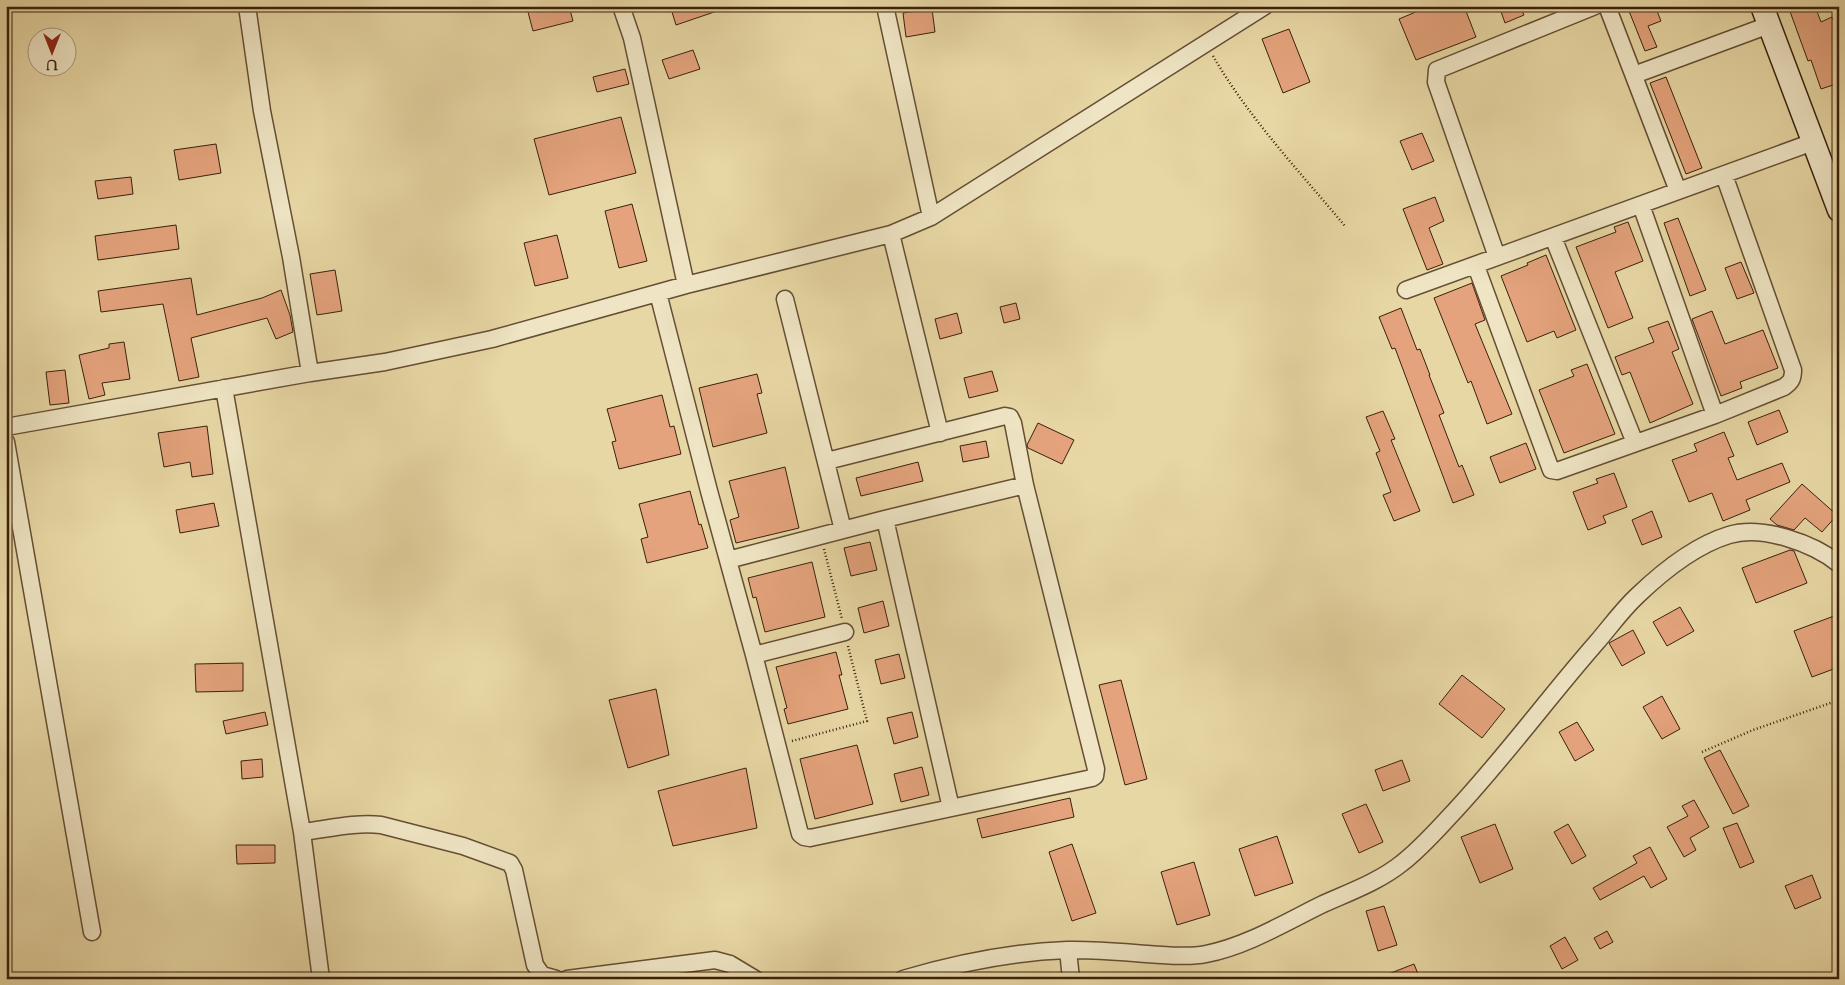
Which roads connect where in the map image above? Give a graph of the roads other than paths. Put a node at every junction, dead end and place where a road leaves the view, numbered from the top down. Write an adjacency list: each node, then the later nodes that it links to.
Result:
1 (247, 6): 23 (street)
2 (621, 6): 19 (street)
3 (885, 6): 14 (street)
4 (1265, 6): 14 (street)
5 (1596, 6): 17 (street)
6 (1607, 6): 8 (street)
7 (1765, 16): 8 (street); 9 (street)
8 (1634, 75): 11 (street)
9 (1813, 142): 10 (street); 13 (street)
10 (1724, 175): 11 (street); 25 (street)
11 (1678, 191): 12 (street)
12 (1641, 205): 16 (street); 25 (street)
13 (1839, 210)
14 (931, 217): 15 (street)
15 (891, 234): 19 (street); 27 (street)
16 (1553, 237): 17 (street); 29 (street)
17 (1497, 257): 18 (street)
18 (1476, 266): 20 (street); 29 (street)
19 (686, 285): 21 (street)
20 (1406, 290)
21 (658, 293): 23 (street); 34 (street)
22 (785, 299): 30 (street)
23 (310, 373): 24 (street)
24 (224, 388): 26 (street); 39 (street)
25 (1715, 415): 29 (street)
26 (6, 426)
27 (940, 433): 30 (street); 31 (street)
28 (6, 442): 40 (street)
29 (1635, 443)
30 (827, 461): 33 (street)
31 (1025, 485): 32 (street); 38 (street)
32 (885, 519): 33 (street); 38 (street)
33 (843, 530): 34 (street)
34 (728, 560): 37 (street)
35 (1839, 564): 41 (street)
36 (845, 632): 37 (street)
37 (754, 655): 38 (street)
38 (951, 808)
39 (302, 832): 42 (street); 43 (street)
40 (92, 932)
41 (1068, 950): 46 (street); 47 (street)
42 (321, 979)
43 (556, 979)
44 (567, 979): 45 (street)
45 (755, 979)
46 (903, 979)
47 (1071, 979)

